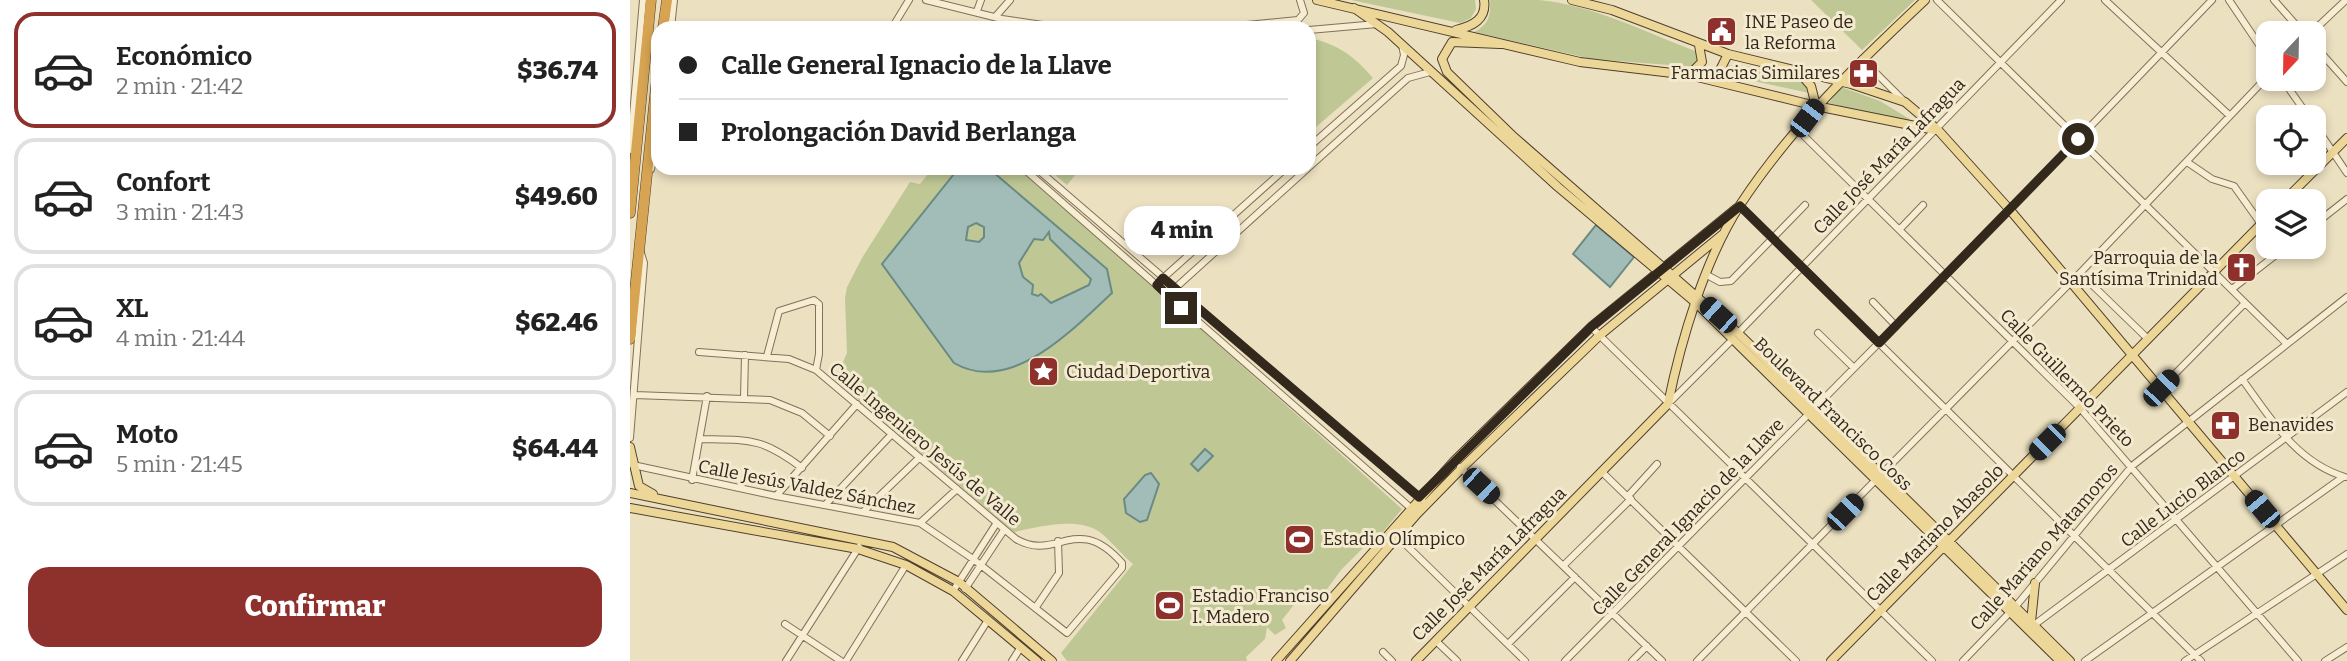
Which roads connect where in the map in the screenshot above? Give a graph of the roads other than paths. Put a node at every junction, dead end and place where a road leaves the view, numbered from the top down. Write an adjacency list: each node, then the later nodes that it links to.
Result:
1 (643, 0): 62 (street)
2 (653, 0): 82 (highway)
3 (667, 0): 23 (highway)
4 (674, 0): 24 (street)
5 (909, 0): 25 (street)
6 (926, 0): 22 (street)
7 (981, 0): 22 (street)
8 (1010, 0): 27 (street)
9 (1300, 0): 28 (street)
10 (1317, 0): 21 (main road)
11 (1484, 0): 33 (main road)
12 (1572, 0): 37 (main road)
13 (1925, 0): 41 (main road)
14 (1937, 0): 42 (street)
15 (2061, 0): 42 (street, Calle José María Lafragua)
16 (2105, 0): 38 (street)
17 (2212, 0): 38 (street, Calle General Ignacio de la Llave)
18 (2229, 0): 34 (street)
19 (2274, 0): 29 (street)
20 (2346, 0): 30 (street)
21 (1354, 8): 31 (main road, Boulevard Francisco Coss); 33 (main road)
22 (977, 11): 26 (street)
23 (664, 21)
24 (672, 21)
25 (896, 21)
26 (1000, 21)
27 (1005, 21)
28 (1289, 21)
29 (2292, 21)
30 (2324, 21)
31 (1377, 24): 32 (street); 36 (main road, Boulevard Francisco Coss)
32 (1316, 29)
33 (1453, 31): 35 (main road)
34 (2256, 40)
35 (1500, 44): 45 (main road); 93 (main road, Boulevard Francisco Coss)
36 (1402, 45): 44 (main road, Boulevard Francisco Coss); 50 (street)
37 (1699, 45): 39 (main road); 45 (main road)
38 (2162, 52): 54 (street); 59 (street, Calle General Ignacio de la Llave)
39 (1728, 54): 43 (main road); 48 (main road)
40 (2326, 58): 47 (street)
41 (1863, 59): 46 (main road); 51 (street)
42 (2001, 63): 57 (street, Calle José María Lafragua); 59 (street)
43 (1796, 70): 46 (main road); 52 (main road)
44 (1430, 72): 53 (street); 93 (main road, Boulevard Francisco Coss)
45 (1689, 75): 48 (main road)
46 (1839, 81): 51 (main road); 52 (main road)
47 (2347, 82)
48 (1731, 83): 52 (main road)
49 (2256, 88): 54 (street)
50 (1363, 100): 53 (street); 60 (street)
51 (1905, 102): 57 (main road)
52 (1816, 106): 56 (main road); 57 (main road)
53 (1372, 109): 64 (street)
54 (2229, 116): 65 (street)
55 (651, 127): 73 (highway)
56 (1798, 130): 75 (street, Calle Guillermo Prieto); 79 (main road)
57 (1938, 130): 75 (street, Calle José María Lafragua); 80 (main road)
58 (2347, 138): 63 (main road)
59 (2078, 139): 78 (street); 80 (street, Calle General Ignacio de la Llave)
60 (1316, 141)
61 (2326, 142): 63 (street)
62 (630, 150)
63 (2333, 153): 67 (street); 72 (main road)
64 (1316, 160)
65 (2186, 162): 78 (street); 81 (street)
66 (651, 164): 73 (street)
67 (2347, 173)
68 (1031, 175): 101 (street)
69 (1044, 175): 98 (street)
70 (1278, 175): 84 (street)
71 (1299, 175): 85 (street)
72 (2296, 189)
73 (644, 191): 90 (highway)
74 (2347, 199): 83 (street)
75 (1870, 200): 86 (street, Calle Guillermo Prieto); 92 (street, Calle José María Lafragua)
76 (1805, 205): 89 (street)
77 (1923, 205): 86 (street)
78 (2146, 205): 94 (street); 95 (street)
79 (1740, 206): 88 (main road); 89 (street); 93 (main road)
80 (2010, 210): 97 (street, Calle General Ignacio de la Llave); 100 (main road)
81 (2256, 211)
82 (630, 213)
83 (2326, 216)
84 (1231, 217): 85 (street); 98 (street)
85 (1241, 229): 102 (street)
86 (1900, 229): 97 (street, Calle Guillermo Prieto)
87 (2256, 230): 94 (main road, Calle Mariano Abasolo)
88 (1727, 231): 96 (main road); 99 (main road)
89 (1772, 237): 92 (street); 96 (street)
90 (639, 250): 114 (highway); 130 (street)
91 (2271, 259): 103 (street)
92 (1803, 268): 113 (street, Calle José María Lafragua); 117 (street)
93 (1661, 270): 99 (main road, Boulevard Francisco Coss); 110 (main road)
94 (2214, 272): 103 (street); 115 (main road, Calle Mariano Abasolo)
95 (2080, 273): 100 (street); 115 (street)
96 (1707, 275): 106 (main road)
97 (1946, 275): 109 (street, Calle General Ignacio de la Llave); 116 (street, Calle Guillermo Prieto)
98 (1163, 278): 101 (street); 102 (street)
99 (1671, 278): 106 (main road, Boulevard Francisco Coss); 112 (main road)
100 (2071, 282): 116 (street); 121 (main road)
101 (1157, 285): 104 (street)
102 (1175, 289): 104 (street); 123 (street)
103 (2232, 289): 108 (street)
104 (1168, 295): 124 (street)
105 (2347, 297): 118 (street, Calle Mariano Matamoros)
106 (1697, 300): 113 (main road, Boulevard Francisco Coss); 134 (main road)
107 (1873, 302): 109 (street)
108 (2245, 303): 118 (street); 128 (street)
109 (1896, 326): 117 (street, Calle General Ignacio de la Llave)
110 (1591, 327): 112 (street); 148 (main road)
111 (1818, 333): 125 (street)
112 (1599, 336): 134 (street); 153 (main road)
113 (1736, 336): 134 (street, Calle José María Lafragua); 137 (main road, Boulevard Francisco Coss)
114 (630, 339)
115 (2148, 339): 121 (main road, Calle Mariano Abasolo)
116 (2013, 341): 135 (street, Calle Guillermo Prieto); 136 (street)
117 (1879, 343): 125 (street, Calle General Ignacio de la Llave); 136 (street)
118 (2287, 344): 127 (street, Calle Mariano Matamoros)
119 (699, 352): 120 (street, Calle Ingeniero Jesús de Valle)
120 (745, 355): 122 (street, Calle Ingeniero Jesús de Valle); 132 (street)
121 (2133, 355): 128 (main road); 135 (main road, Calle Mariano Abasolo)
122 (767, 356): 126 (street, Calle Ingeniero Jesús de Valle); 126 (street)
123 (1256, 358): 124 (street); 139 (street)
124 (1248, 368): 142 (street)
125 (1854, 368): 137 (street, Calle General Ignacio de la Llave)
126 (816, 370): 133 (street, Calle Ingeniero Jesús de Valle)
127 (2242, 379): 138 (street, Calle Mariano Matamoros); 144 (street)
128 (2161, 388): 138 (main road)
129 (2347, 392): 144 (street, Calle Lucio Blanco)
130 (635, 395): 131 (street); 143 (street)
131 (707, 396): 132 (street); 145 (street)
132 (744, 398): 141 (street)
133 (857, 404): 140 (street, Calle Ingeniero Jesús de Valle); 141 (street)
134 (1668, 404): 154 (main road, Calle José María Lafragua); 159 (street)
135 (2080, 408): 151 (street, Calle Guillermo Prieto); 155 (main road, Calle Mariano Abasolo)
136 (1946, 409): 155 (street); 156 (street)
137 (1812, 411): 156 (main road, Boulevard Francisco Coss); 159 (street, Calle General Ignacio de la Llave)
138 (2189, 421): 151 (street, Calle Mariano Matamoros); 157 (main road)
139 (1337, 427): 142 (street); 164 (street)
140 (892, 434): 147 (street, Calle Ingeniero Jesús de Valle); 167 (street)
141 (830, 436): 152 (street)
142 (1328, 437): 171 (street)
143 (630, 438)
144 (2286, 438): 157 (street, Calle Lucio Blanco); 158 (street)
145 (700, 439): 152 (street); 160 (street)
146 (630, 447): 150 (main road)
147 (919, 458): 161 (street, Calle Ingeniero Jesús de Valle); 172 (street)
148 (1454, 461): 153 (street); 164 (main road)
149 (1657, 464): 165 (street)
150 (633, 465): 160 (street, Calle Jesús Valdez Sánchez); 166 (main road)
151 (2132, 466): 174 (street, Calle Guillermo Prieto); 179 (street, Calle Mariano Matamoros)
152 (802, 468): 163 (street)
153 (1462, 468): 168 (main road); 181 (street)
154 (1602, 472): 165 (street); 181 (main road, Calle José María Lafragua)
155 (2014, 475): 179 (street); 184 (main road, Calle Mariano Abasolo)
156 (1880, 476): 184 (main road, Boulevard Francisco Coss); 185 (street)
157 (2235, 477): 174 (street, Calle Lucio Blanco); 177 (main road)
158 (2345, 477): 177 (street)
159 (1745, 478): 185 (street); 186 (street, Calle General Ignacio de la Llave)
160 (692, 480): 163 (street, Calle Jesús Valdez Sánchez)
161 (957, 489): 175 (street); 176 (street, Calle Ingeniero Jesús de Valle)
162 (630, 493): 166 (main road)
163 (776, 496): 167 (street, Calle Jesús Valdez Sánchez)
164 (1419, 497): 168 (street); 171 (main road)
165 (1629, 498): 186 (street); 192 (street)
166 (676, 503): 182 (main road)
167 (826, 504): 172 (street, Calle Jesús Valdez Sánchez)
168 (1426, 504): 171 (main road)
169 (630, 508): 170 (main road)
170 (644, 511): 173 (main road); 187 (main road)
171 (1414, 511): 180 (main road); 227 (main road)
172 (863, 512): 175 (street, Calle Jesús Valdez Sánchez)
173 (630, 519)
174 (2177, 519): 193 (street, Calle Guillermo Prieto); 194 (street, Calle Lucio Blanco)
175 (920, 523): 189 (street, Calle Jesús Valdez Sánchez)
176 (996, 524): 178 (street, Calle Ingeniero Jesús de Valle); 189 (street)
177 (2275, 525): 193 (street); 195 (main road)
178 (1004, 530): 183 (street, Calle Ingeniero Jesús de Valle); 191 (street)
179 (2074, 535): 194 (street); 197 (street, Calle Mariano Matamoros)
180 (1398, 537): 200 (street); 228 (main road)
181 (1537, 539): 192 (street); 200 (main road, Calle José María Lafragua)
182 (863, 540): 187 (street); 198 (main road)
183 (1058, 541): 201 (street); 212 (street, Calle Ingeniero Jesús de Valle)
184 (1947, 543): 202 (main road, Boulevard Francisco Coss); 203 (main road, Calle Mariano Abasolo)
185 (1813, 545): 203 (street); 205 (street)
186 (1679, 546): 205 (street); 206 (street, Calle General Ignacio de la Llave)
187 (859, 549): 190 (main road); 213 (street)
188 (2347, 554): 195 (street)
189 (974, 559): 191 (street, Calle Jesús Valdez Sánchez); 198 (street)
190 (906, 565): 199 (main road); 222 (street)
191 (980, 565): 198 (street); 201 (street, Calle Jesús Valdez Sánchez)
192 (1563, 566): 196 (street)
193 (2217, 566): 207 (street); 208 (street, Calle Guillermo Prieto)
194 (2109, 570): 207 (street); 210 (street, Calle Lucio Blanco)
195 (2317, 574): 204 (main road); 208 (street)
196 (1575, 577): 206 (street); 215 (street)
197 (2035, 583): 202 (street, Calle Mariano Matamoros); 210 (main road)
198 (963, 585): 199 (street); 226 (main road)
199 (957, 594): 209 (main road)
200 (1471, 606): 214 (main road, Calle José María Lafragua); 215 (street)
201 (1036, 607): 212 (street, Calle Jesús Valdez Sánchez)
202 (2013, 609): 210 (main road, Boulevard Francisco Coss); 240 (street, Calle Mariano Matamoros); 241 (main road, Boulevard Francisco Coss)
203 (1881, 610): 238 (main road, Calle Mariano Abasolo); 239 (street)
204 (2347, 610)
205 (1745, 612): 236 (street); 237 (street)
206 (1614, 613): 216 (street); 233 (street, Calle General Ignacio de la Llave)
207 (2152, 613): 220 (street); 243 (street)
208 (2257, 613): 220 (street); 246 (street, Calle Guillermo Prieto)
209 (988, 620): 217 (main road); 223 (street)
210 (2033, 623): 242 (main road, Boulevard Francisco Coss)
211 (785, 624): 213 (street)
212 (1068, 633)
213 (802, 635): 221 (street); 222 (street)
214 (1436, 640): 230 (main road, Calle José María Lafragua); 231 (street)
215 (1508, 644): 232 (street)
216 (1647, 646): 234 (street); 235 (street)
217 (1021, 647): 224 (street); 225 (main road)
218 (2347, 647): 247 (street)
219 (1383, 652): 229 (street)
220 (2195, 654): 244 (street); 245 (street)
221 (786, 661)
222 (844, 661)
223 (962, 661)
224 (1012, 661)
225 (1037, 661)
226 (1052, 661)
227 (1276, 661)
228 (1290, 661)
229 (1392, 661)
230 (1416, 661)
231 (1457, 661)
232 (1525, 661)
233 (1565, 661)
234 (1632, 661)
235 (1662, 661)
236 (1697, 661)
237 (1796, 661)
238 (1831, 661)
239 (1933, 661)
240 (1963, 661)
241 (2060, 661)
242 (2070, 661)
243 (2085, 661)
244 (2185, 661)
245 (2202, 661)
246 (2298, 661)
247 (2325, 661)

